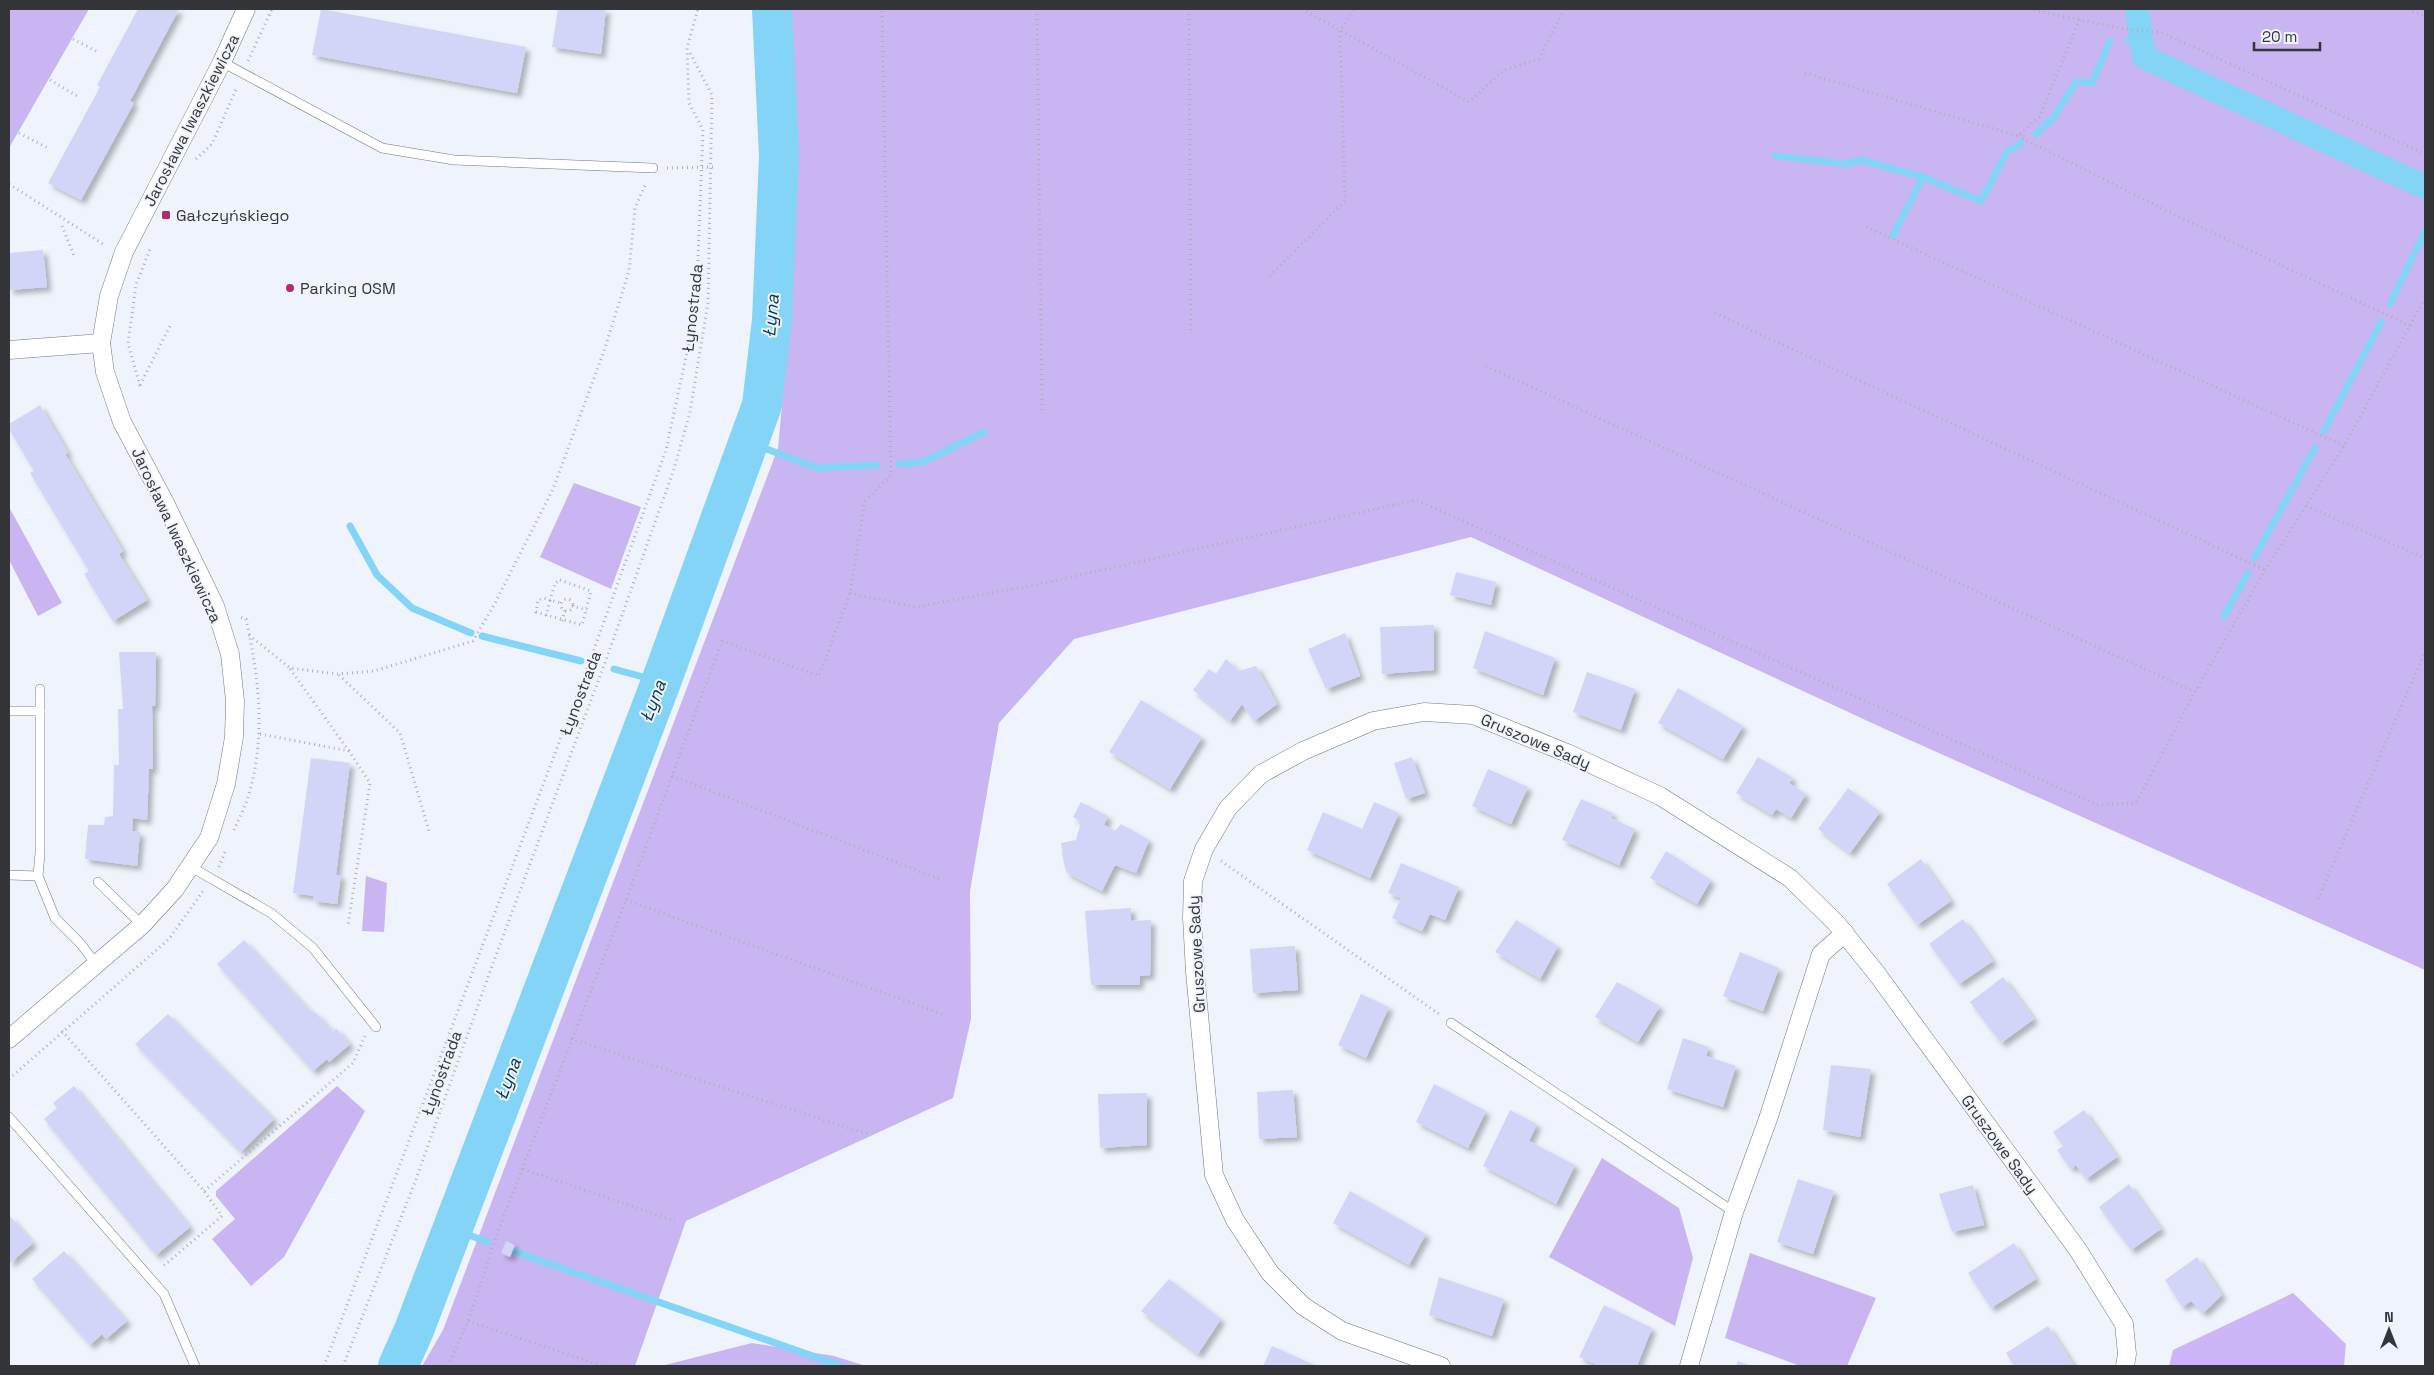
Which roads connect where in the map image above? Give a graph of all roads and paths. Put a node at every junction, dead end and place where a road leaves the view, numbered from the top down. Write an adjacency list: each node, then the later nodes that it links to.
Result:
1 (246, 9): 17 (street, Jarosława Iwaszkiewicza)
2 (698, 9): 15 (path)
3 (882, 9): 50 (path)
4 (1036, 9): 45 (path)
5 (1188, 9): 41 (path)
6 (1302, 9): 13 (path)
7 (1353, 9): 13 (path)
8 (1564, 9): 13 (path)
9 (2029, 9): 12 (path)
10 (2408, 9): 11 (path)
11 (2425, 17)
12 (2080, 19): 23 (path); 25 (path)
13 (1340, 31): 36 (path)
14 (73, 39): 16 (path)
15 (687, 48): 27 (path); 28 (path, Łynostrada)
16 (98, 52)
17 (222, 62): 29 (lane); 42 (street, Jarosława Iwaszkiewicza)
18 (1805, 73): 23 (path)
19 (50, 80): 20 (path)
20 (77, 96)
21 (225, 114): 26 (path)
22 (19, 133): 24 (path)
23 (2018, 136): 40 (path)
24 (48, 148)
25 (2425, 154)
26 (192, 166)
27 (700, 167): 28 (path); 29 (path); 98 (path)
28 (713, 167): 99 (path, Łynostrada)
29 (653, 168): 61 (path)
30 (9, 184): 33 (path)
31 (62, 226): 35 (path)
32 (1866, 227): 46 (path)
33 (103, 244)
34 (152, 245): 39 (path)
35 (75, 258)
36 (1270, 276)
37 (2425, 298): 40 (path)
38 (1715, 314): 49 (path)
39 (170, 326)
40 (2410, 326): 46 (path)
41 (1191, 334)
42 (101, 343): 43 (street); 71 (street, Jarosława Iwaszkiewicza)
43 (9, 350)
44 (1486, 366): 63 (path)
45 (1042, 410)
46 (2344, 446): 47 (path)
47 (2306, 506): 48 (path); 49 (path)
48 (2425, 558)
49 (2265, 570): 63 (path)
50 (850, 593): 63 (path); 68 (path)
51 (550, 600): 52 (path); 55 (path); 56 (path); 56 (path)
52 (561, 603): 53 (path); 54 (path)
53 (572, 606): 54 (path); 55 (path)
54 (565, 610): 57 (path)
55 (587, 610): 57 (path)
56 (546, 616): 57 (path)
57 (562, 621)
58 (249, 635): 60 (path)
59 (2425, 652): 76 (path)
60 (290, 668): 61 (path); 67 (path)
61 (338, 674): 69 (path)
62 (40, 689): 65 (lane)
63 (2195, 692)
64 (9, 711): 65 (lane)
65 (40, 711): 73 (lane)
66 (260, 734): 67 (path)
67 (350, 751): 79 (path)
68 (672, 776): 74 (path); 77 (path)
69 (429, 831)
70 (1204, 849): 80 (street, Gruszowe Sady); 83 (path); 102 (street, Gruszowe Sady)
71 (191, 867): 78 (street, Jarosława Iwaszkiewicza); 84 (lane)
72 (9, 875): 73 (lane)
73 (38, 876): 81 (lane)
74 (942, 880)
75 (98, 882): 78 (lane)
76 (2318, 899)
77 (626, 900): 82 (path); 88 (path)
78 (142, 925): 81 (street, Jarosława Iwaszkiewicza)
79 (348, 925)
80 (1845, 933): 93 (street); 104 (street, Gruszowe Sady)
81 (96, 964): 87 (street, Jarosława Iwaszkiewicza)
82 (944, 1015)
83 (1451, 1023): 93 (lane)
84 (376, 1026)
85 (62, 1031): 92 (path)
86 (366, 1035): 92 (path)
87 (9, 1039)
88 (571, 1039): 90 (path); 91 (path)
89 (9, 1117): 95 (lane)
90 (868, 1134)
91 (523, 1169): 94 (path); 96 (path)
92 (204, 1191): 95 (path)
93 (1734, 1212): 103 (street)
94 (675, 1221)
95 (149, 1278): 97 (lane)
96 (468, 1321): 100 (path); 101 (path)
97 (195, 1366)
98 (324, 1366)
99 (342, 1366)
100 (448, 1366)
101 (603, 1366)
102 (1441, 1366)
103 (1689, 1366)
104 (2125, 1366)

